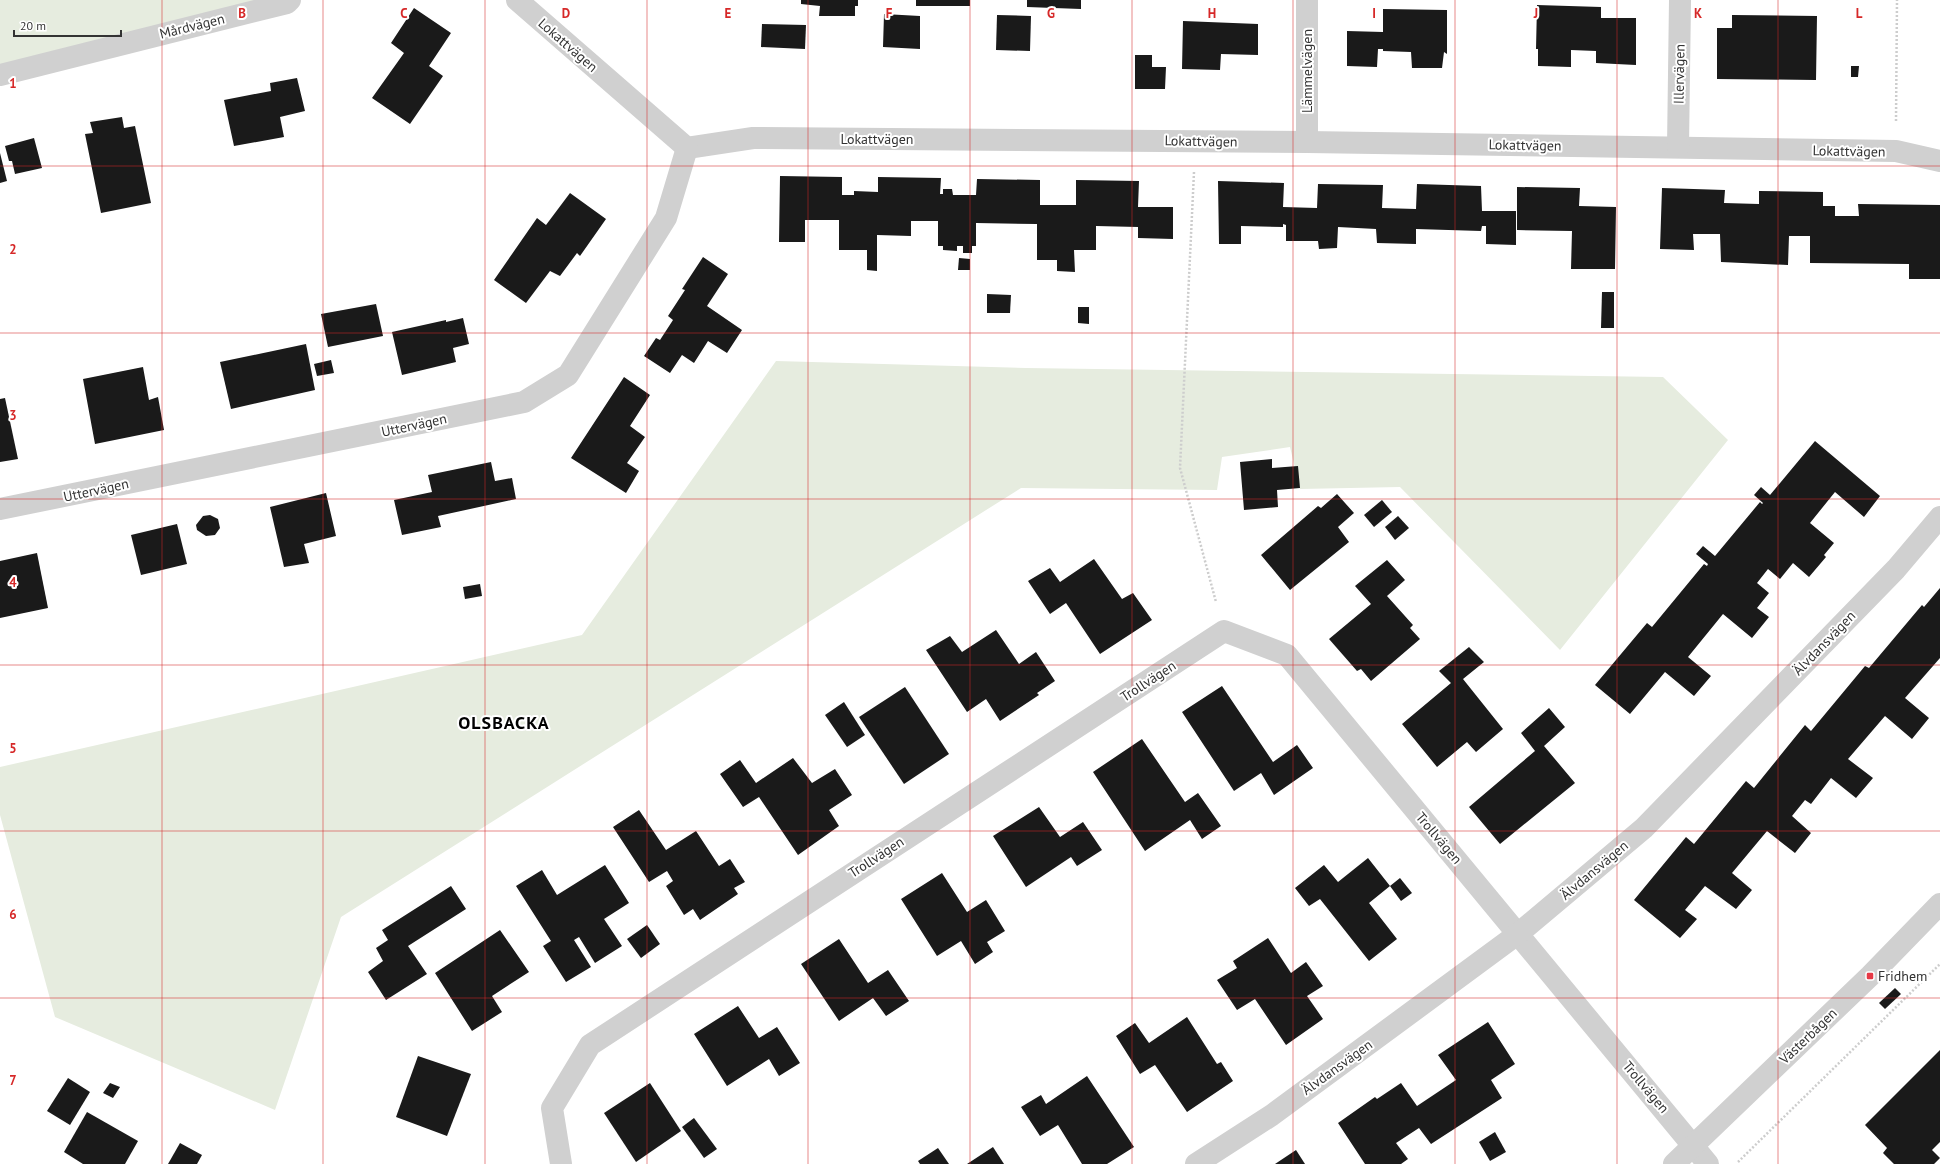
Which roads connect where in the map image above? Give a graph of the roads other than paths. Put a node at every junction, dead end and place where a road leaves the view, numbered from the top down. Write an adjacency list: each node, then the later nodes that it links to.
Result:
1 (290, 0): 5 (street, Mårdvägen)
2 (517, 0): 8 (street, Lokattvägen)
3 (1307, 0): 6 (street, Lämmelvägen)
4 (1680, 0): 7 (street, Illervägen)
5 (0, 75)
6 (1307, 142): 7 (street, Lokattvägen); 8 (street, Lokattvägen)
7 (1678, 147): 9 (street, Lokattvägen)
8 (687, 148): 10 (street, Uttervägen)
9 (1940, 161)
10 (0, 509)
11 (1940, 517): 13 (street, Älvdansvägen)
12 (1940, 904): 14 (street, Västerbågen)
13 (1519, 933): 14 (street, Trollvägen); 15 (street, Trollvägen); 16 (street, Älvdansvägen)
14 (1694, 1146): 17 (street, Västerbågen); 18 (street, Trollvägen)
15 (562, 1164)
16 (1196, 1164)
17 (1674, 1164)
18 (1708, 1164)

